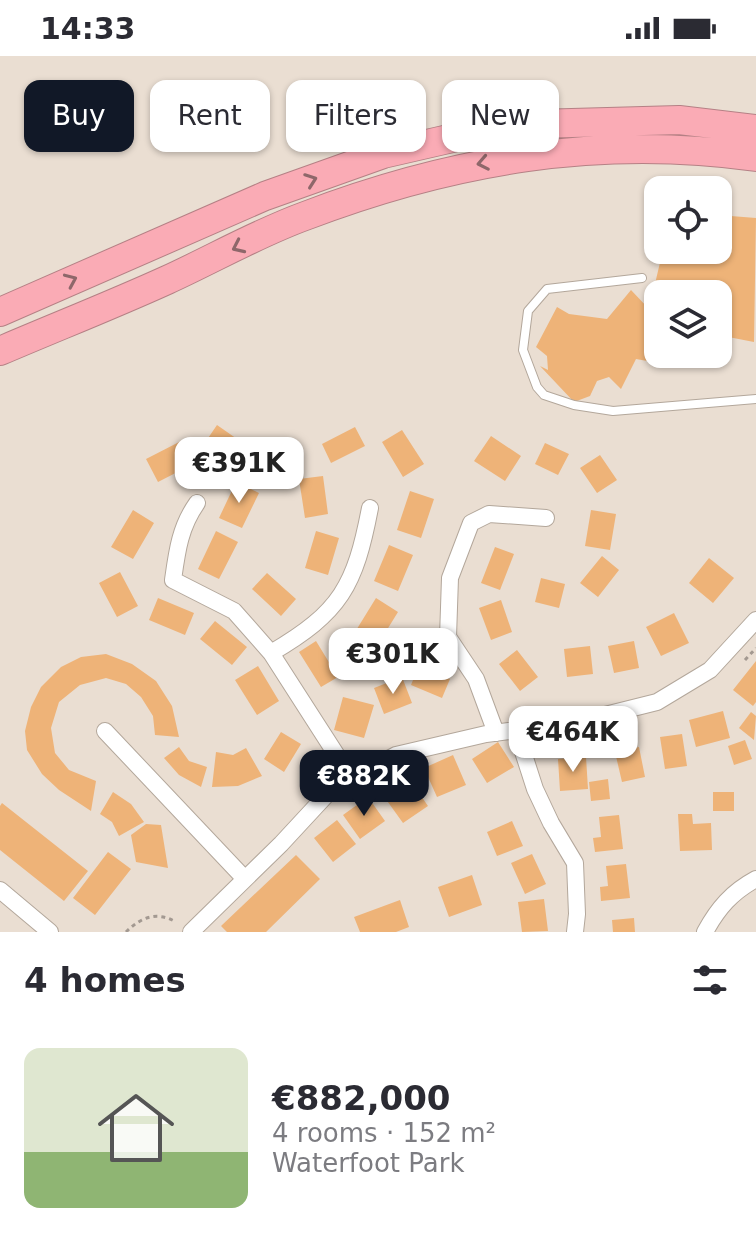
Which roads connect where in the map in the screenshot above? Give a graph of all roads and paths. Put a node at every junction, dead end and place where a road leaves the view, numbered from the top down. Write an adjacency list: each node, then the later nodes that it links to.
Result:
1 (756, 129): 4 (highway, one-way to 1)
2 (756, 157): 5 (highway, one-way to 5)
3 (642, 278): 6 (lane)
4 (0, 312)
5 (0, 351)
6 (756, 399)
7 (197, 503): 12 (street)
8 (370, 508): 12 (street)
9 (546, 518): 16 (street)
10 (756, 620): 14 (street)
11 (756, 648): 13 (path)
12 (271, 653): 17 (street)
13 (743, 662)
14 (516, 730): 16 (street); 24 (street)
15 (105, 731): 18 (street)
16 (496, 733): 17 (street)
17 (352, 779): 18 (street)
18 (245, 879): 21 (street)
19 (756, 879): 25 (street)
20 (0, 890): 22 (street)
21 (191, 931): 23 (path)
22 (50, 932)
23 (126, 932)
24 (575, 932)
25 (705, 932)

